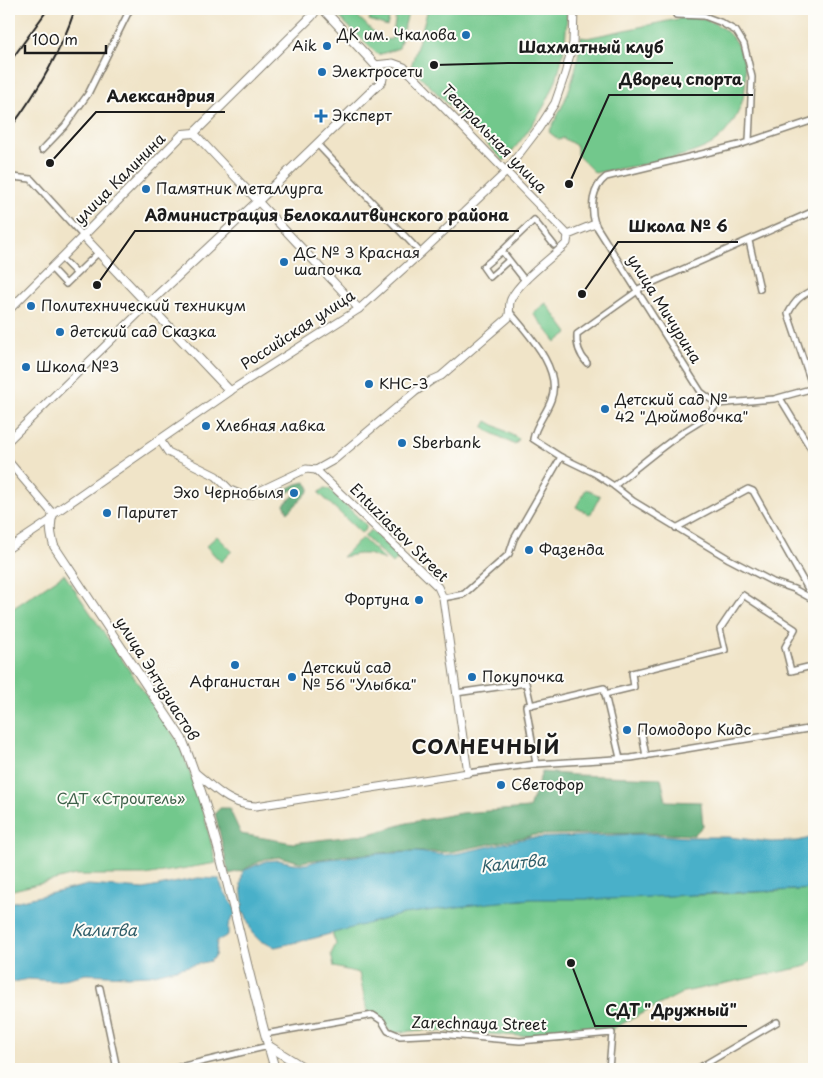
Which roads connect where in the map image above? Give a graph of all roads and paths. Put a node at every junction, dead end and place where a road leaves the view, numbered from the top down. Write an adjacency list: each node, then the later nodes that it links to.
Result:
1 (130, 9): 11 (street)
2 (317, 9): 8 (main road, улица Калинина)
3 (323, 9): 6 (main road)
4 (574, 9): 12 (street, Российская улица)
5 (674, 10): 9 (street)
6 (375, 65): 10 (main road); 12 (street, Театральная улица)
7 (814, 120): 9 (street)
8 (194, 133): 14 (street); 18 (main road, улица Калинина)
9 (749, 142): 16 (street)
10 (318, 144): 14 (main road); 23 (street)
11 (42, 150)
12 (506, 171): 17 (street, Театральная улица); 23 (street, Российская улица)
13 (9, 181): 18 (street)
14 (257, 202): 32 (main road); 33 (street)
15 (814, 211): 19 (street)
16 (595, 224): 17 (street); 30 (street, улица Мичурина)
17 (568, 235): 28 (street)
18 (83, 236): 22 (main road); 24 (street, улица Калинина)
19 (749, 241): 29 (street); 30 (street)
20 (554, 245): 21 (street)
21 (502, 251): 25 (street); 25 (street)
22 (99, 252): 27 (street); 32 (main road)
23 (421, 254): 33 (street, Российская улица)
24 (61, 258): 26 (street, улица Калинина); 27 (street)
25 (509, 260): 28 (street)
26 (51, 268): 27 (street); 34 (street, улица Калинина)
27 (76, 273)
28 (527, 279): 35 (street)
29 (760, 288)
30 (638, 290): 36 (street); 40 (street, улица Мичурина)
31 (814, 290): 37 (street)
32 (147, 305): 38 (main road); 41 (street)
33 (358, 309): 38 (street, Российская улица)
34 (9, 310)
35 (510, 312): 44 (street); 46 (street)
36 (586, 363)
37 (814, 388): 39 (street)
38 (230, 391): 42 (main road, Российская улица)
39 (780, 398): 40 (street); 43 (street)
40 (717, 404): 47 (street)
41 (9, 440)
42 (160, 440): 46 (street); 48 (main road, Российская улица)
43 (814, 454)
44 (561, 457): 47 (street); 51 (street)
45 (9, 462): 48 (street)
46 (316, 470): 51 (street, Entuziastov Street)
47 (614, 486): 49 (street)
48 (52, 517): 50 (street, Российская улица); 62 (main road, улица Энтузиастов)
49 (676, 528): 52 (street); 52 (street)
50 (9, 548)
51 (443, 598): 55 (street, Entuziastov Street)
52 (814, 600)
53 (813, 665): 54 (street)
54 (604, 691): 56 (street); 60 (street)
55 (456, 693): 56 (street); 63 (street, Entuziastov Street)
56 (530, 705): 61 (street)
57 (814, 728): 59 (street)
58 (642, 734): 59 (street)
59 (646, 756): 60 (street)
60 (620, 758): 61 (street)
61 (536, 764): 63 (street)
62 (196, 773): 63 (street); 66 (main road, улица Энтузиастов)
63 (468, 774)
64 (100, 988): 70 (street)
65 (777, 1022): 74 (street)
66 (265, 1034): 67 (main road, улица Энтузиастов); 73 (street, Zarechnaya Street)
67 (268, 1046): 68 (main road); 69 (main road, улица Энтузиастов); 71 (street)
68 (282, 1055): 69 (street); 72 (main road)
69 (274, 1066)
70 (117, 1069)
71 (171, 1069)
72 (306, 1069)
73 (609, 1069)
74 (697, 1069)

